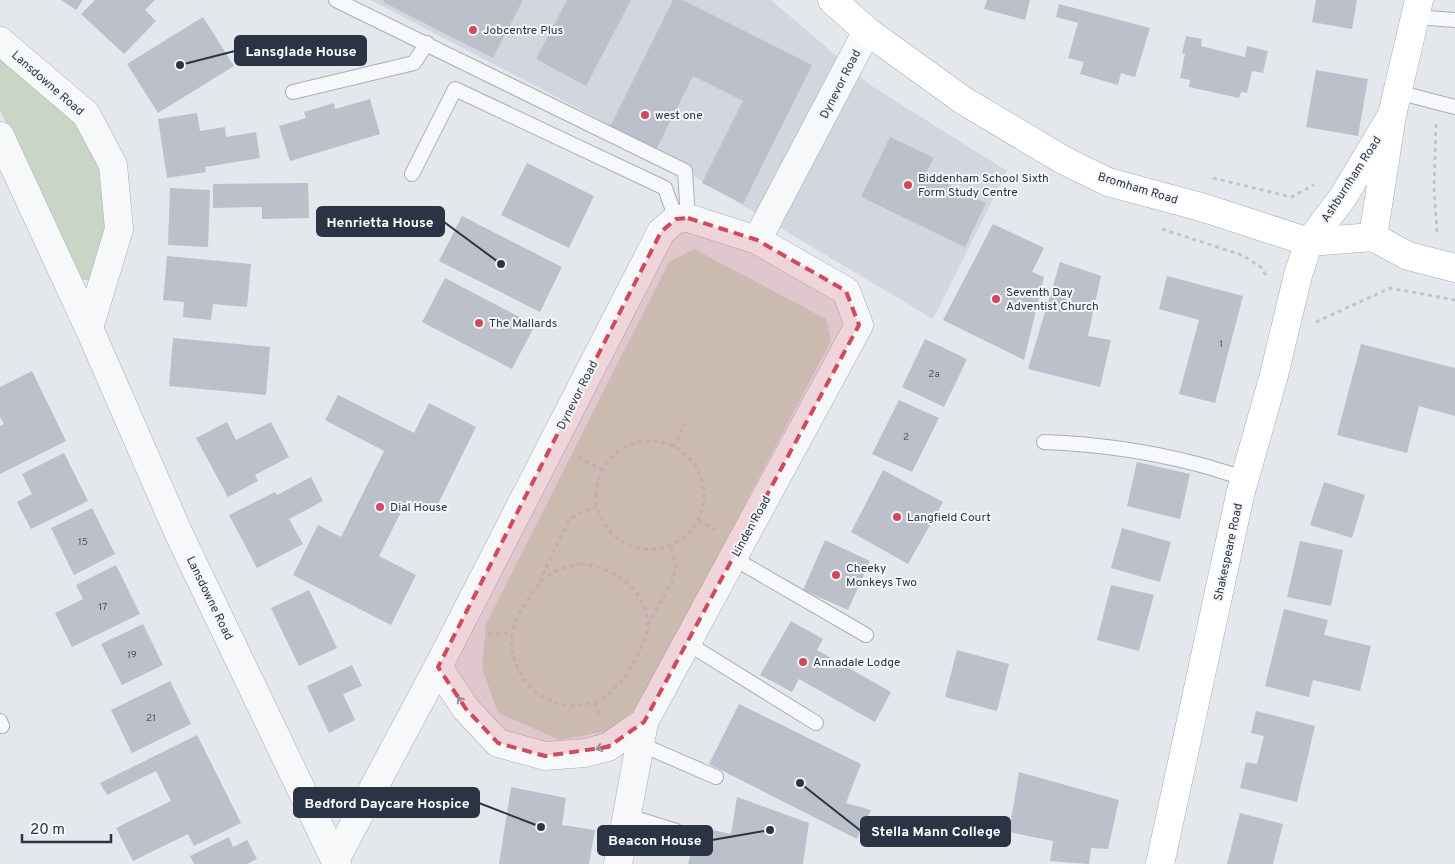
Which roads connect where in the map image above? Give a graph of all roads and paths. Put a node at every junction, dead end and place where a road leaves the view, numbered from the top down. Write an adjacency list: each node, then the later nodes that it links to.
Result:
1 (336, 0): 7 (lane)
2 (832, 0): 5 (main road, Bromham Road)
3 (1417, 8): 4 (lane); 10 (main road, Ashburnham Road)
4 (1455, 20)
5 (867, 31): 20 (street, Dynevor Road); 21 (main road, Bromham Road)
6 (0, 41): 26 (street, Lansdowne Road)
7 (427, 43): 8 (lane); 16 (lane)
8 (294, 92)
9 (1430, 100): 10 (lane); 11 (lane); 19 (path)
10 (1395, 104): 18 (main road, Ashburnham Road); 21 (main road, Ashburnham Road)
11 (1455, 107)
12 (0, 136): 26 (street, Lansdowne Road)
13 (412, 174): 16 (lane)
14 (1208, 177): 15 (path)
15 (1317, 184)
16 (682, 218): 20 (street); 38 (street, Dynevor Road)
17 (1172, 232): 23 (path)
18 (1373, 237): 21 (main road, Bromham Road); 22 (main road)
19 (1443, 238)
20 (757, 240): 33 (street, Linden Road)
21 (1308, 242): 30 (main road, Shakespeare Road)
22 (1455, 268)
23 (1268, 280)
24 (1455, 300): 25 (path)
25 (1308, 326)
26 (89, 328): 44 (street, Lansdowne Road)
27 (685, 424): 29 (path)
28 (1044, 442): 30 (lane)
29 (673, 447): 31 (path); 32 (path)
30 (1245, 478): 46 (main road, Shakespeare Road)
31 (597, 506): 32 (path); 34 (path)
32 (670, 545): 35 (path)
33 (733, 558): 36 (lane); 37 (street, Linden Road)
34 (537, 585): 35 (path); 35 (path)
35 (648, 626)
36 (866, 634)
37 (687, 643): 39 (lane); 40 (street, Linden Road)
38 (438, 667): 40 (street, one-way to 38); 44 (street, Dynevor Road)
39 (816, 723)
40 (642, 733): 41 (lane); 42 (street, Linden Road)
41 (716, 777)
42 (628, 816): 43 (lane); 45 (street, Linden Road)
43 (676, 831)
44 (336, 862)
45 (618, 864)
46 (1160, 864)

